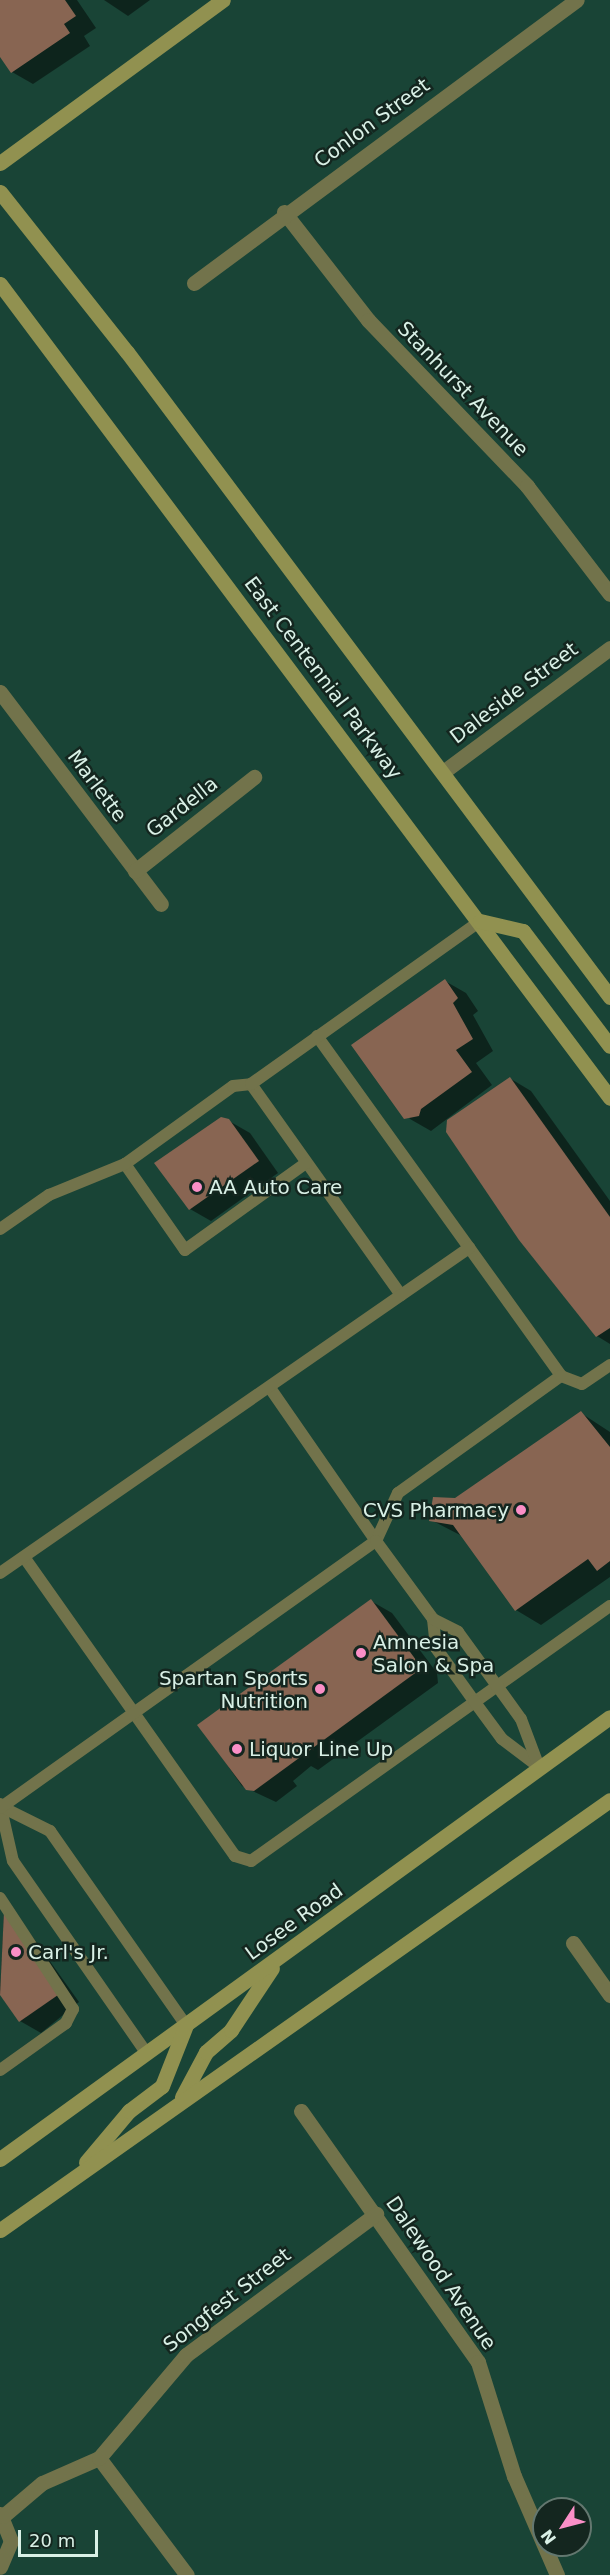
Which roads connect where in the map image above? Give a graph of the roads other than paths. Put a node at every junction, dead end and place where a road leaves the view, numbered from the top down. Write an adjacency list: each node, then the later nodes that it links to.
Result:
1 (224, 0): 3 (main road)
2 (576, 0): 5 (street, Conlon Street)
3 (0, 163)
4 (0, 192): 11 (main road, East Centennial Parkway)
5 (284, 213): 6 (street, Conlon Street); 8 (street, Stanhurst Avenue)
6 (194, 283)
7 (0, 284): 15 (main road, East Centennial Parkway)
8 (610, 594)
9 (610, 648): 11 (street, Daleside Street)
10 (0, 692): 13 (street, Marlette)
11 (443, 772): 16 (main road, East Centennial Parkway)
12 (254, 777): 13 (street, Gardella)
13 (135, 870): 14 (street, Marlette)
14 (161, 904)
15 (480, 921): 17 (lane); 18 (main road); 20 (main road, East Centennial Parkway)
16 (610, 997)
17 (317, 1036): 19 (lane); 24 (lane)
18 (610, 1046)
19 (251, 1084): 21 (lane); 22 (lane)
20 (610, 1098)
21 (306, 1163): 22 (lane); 25 (lane)
22 (124, 1164): 23 (lane)
23 (0, 1229)
24 (469, 1248): 25 (lane); 27 (lane)
25 (401, 1295): 28 (lane)
26 (609, 1367): 27 (lane)
27 (561, 1376): 29 (lane)
28 (270, 1388): 29 (lane); 30 (lane)
29 (376, 1541): 33 (lane); 36 (lane)
30 (24, 1557): 31 (lane); 36 (lane)
31 (0, 1573)
32 (610, 1606): 34 (lane)
33 (433, 1619): 34 (lane); 35 (lane)
34 (497, 1686): 35 (lane); 38 (lane)
35 (474, 1701): 36 (lane); 38 (lane)
36 (134, 1713): 40 (lane)
37 (610, 1717): 38 (main road, Losee Road)
38 (540, 1767): 43 (main road, Losee Road)
39 (610, 1800): 48 (main road)
40 (1, 1806): 45 (lane); 46 (lane)
41 (0, 1898): 47 (lane)
42 (573, 1943): 44 (street)
43 (277, 1960): 45 (main road, Losee Road); 48 (main road)
44 (610, 1995)
45 (186, 2025): 46 (main road, Losee Road); 51 (main road)
46 (147, 2054): 50 (main road, Losee Road)
47 (0, 2070)
48 (181, 2100): 51 (main road)
49 (301, 2110): 52 (street, Dalewood Avenue)
50 (0, 2159)
51 (70, 2181): 53 (main road)
52 (376, 2214): 54 (street, Songfest Street); 58 (street, Dalewood Avenue)
53 (0, 2230)
54 (99, 2458): 55 (street, Songfest Street); 57 (street)
55 (2, 2515): 56 (street, Songfest Street)
56 (0, 2567)
57 (187, 2575)
58 (557, 2575)

